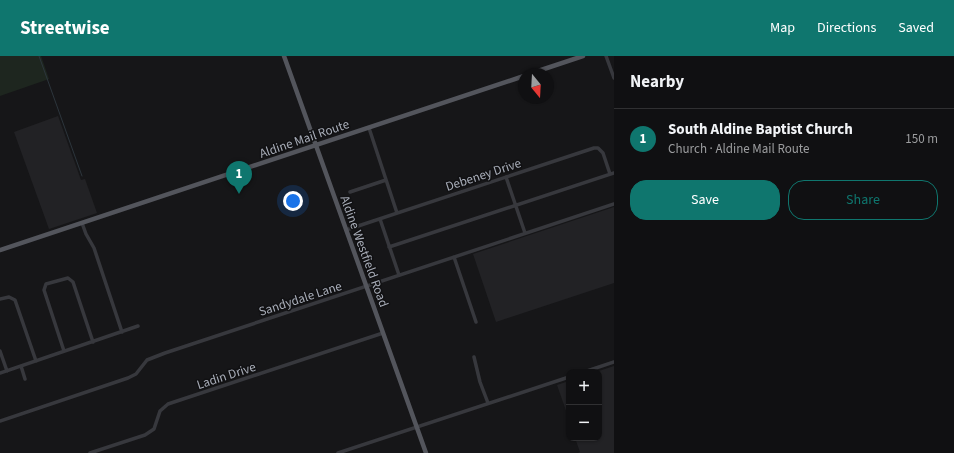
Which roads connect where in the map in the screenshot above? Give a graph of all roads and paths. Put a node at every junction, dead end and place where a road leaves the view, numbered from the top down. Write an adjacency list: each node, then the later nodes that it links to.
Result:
1 (284, 56): 8 (main road, Aldine Westfield Road)
2 (583, 56): 4 (main road)
3 (606, 56): 6 (street)
4 (548, 68)
5 (518, 78): 7 (main road, Aldine Mail Route)
6 (614, 78)
7 (369, 128): 8 (main road, Aldine Mail Route); 11 (street)
8 (315, 146): 17 (main road, Aldine Mail Route); 18 (main road, Aldine Westfield Road)
9 (612, 174): 10 (street, Debeney Drive); 14 (street)
10 (506, 178): 14 (street); 15 (street, Debeney Drive)
11 (386, 180): 12 (street); 15 (street)
12 (350, 192)
13 (614, 204): 19 (street, Sandydale Lane)
14 (516, 206): 19 (street); 20 (street)
15 (397, 213): 16 (street, Debeney Drive)
16 (380, 219): 18 (street, Debeney Drive); 20 (street)
17 (82, 223): 21 (main road, Aldine Mail Route); 28 (street)
18 (346, 230): 24 (main road, Aldine Westfield Road)
19 (525, 234): 22 (street, Sandydale Lane)
20 (389, 247): 23 (street)
21 (0, 250)
22 (454, 257): 23 (street, Sandydale Lane); 26 (street)
23 (398, 276): 24 (street, Sandydale Lane)
24 (366, 286): 29 (main road, Aldine Westfield Road); 43 (street, Sandydale Lane)
25 (0, 300): 34 (street)
26 (476, 322)
27 (138, 326): 28 (street)
28 (122, 332): 30 (street)
29 (383, 333): 44 (main road, Aldine Westfield Road); 45 (street, Ladin Drive)
30 (93, 342): 32 (street); 32 (street)
31 (0, 351): 38 (street)
32 (64, 351): 34 (street)
33 (474, 357): 42 (street)
34 (36, 361): 36 (street)
35 (614, 362): 37 (street)
36 (21, 366): 38 (street); 41 (street)
37 (593, 369)
38 (7, 371): 39 (street)
39 (0, 373)
40 (566, 378): 42 (street)
41 (25, 379)
42 (488, 403): 44 (street)
43 (0, 421)
44 (417, 427): 46 (street); 47 (main road, Aldine Westfield Road)
45 (90, 453)
46 (338, 453)
47 (426, 453)

